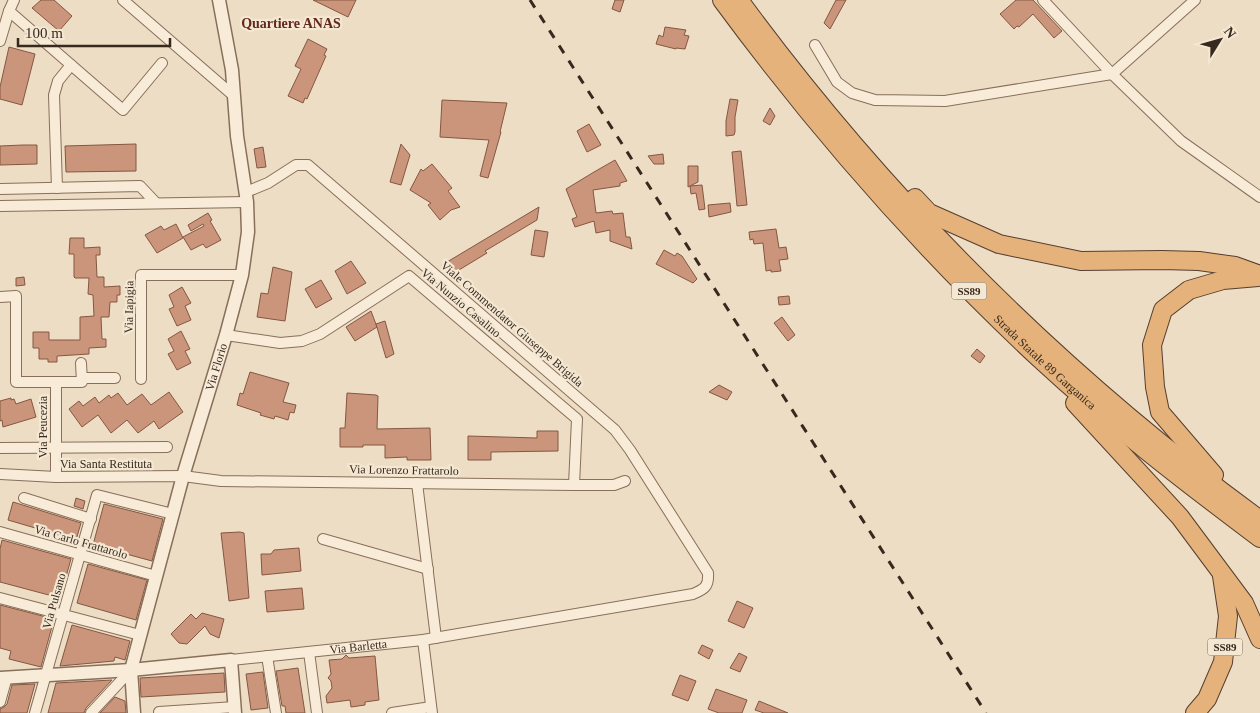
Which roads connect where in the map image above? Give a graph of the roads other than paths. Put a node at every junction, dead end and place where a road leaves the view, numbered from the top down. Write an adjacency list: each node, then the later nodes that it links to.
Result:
1 (14, 0): 8 (street)
2 (122, 0): 15 (street)
3 (219, 0): 15 (street, Via Florio)
4 (722, 0): 25 (highway, Strada Statale 89 Garganica / SS89)
5 (739, 0): 14 (highway, Strada Statale 89 Garganica / SS89)
6 (1043, 0): 13 (street)
7 (1196, 0): 13 (street)
8 (9, 11): 9 (street); 12 (street)
9 (0, 41)
10 (815, 45): 13 (street)
11 (162, 63): 12 (street)
12 (71, 65): 16 (street)
13 (1112, 74): 19 (street)
14 (797, 76): 23 (highway); 42 (highway, Strada Statale 89 Garganica / SS89)
15 (234, 96): 18 (street, Via Florio)
16 (57, 188): 17 (street); 20 (street)
17 (0, 189)
18 (247, 197): 20 (street); 22 (street, Via Florio); 53 (street, Viale Commendator Giuseppe Brigida)
19 (1260, 197)
20 (156, 203): 21 (street)
21 (0, 206)
22 (242, 275): 26 (street, Via Florio); 30 (street, Via Iapigia)
23 (1260, 276): 42 (highway)
24 (0, 297): 31 (street, Via Peucezia)
25 (999, 320): 47 (highway, Strada Statale 89 Garganica / SS89); 51 (highway, SS89)
26 (226, 335): 36 (street, Via Florio); 40 (street, Via Nunzio Casalino)
27 (81, 363): 28 (street)
28 (82, 378): 29 (street); 31 (street)
29 (115, 378)
30 (141, 379)
31 (56, 382): 34 (street, Via Peucezia)
32 (167, 447): 34 (street, Via Santa Restituta)
33 (0, 448): 34 (street, Via Santa Restituta)
34 (56, 448): 37 (street, Via Peucezia)
35 (0, 474): 37 (street, Via Santa Restituta)
36 (183, 476): 37 (street, Via Santa Restituta); 39 (street, Via Lorenzo Frattarolo); 43 (street, Via Florio)
37 (56, 477)
38 (625, 481): 40 (street, Via Lorenzo Frattarolo)
39 (417, 483): 40 (street, Via Lorenzo Frattarolo); 50 (street)
40 (574, 485)
41 (24, 498): 44 (street)
42 (1241, 506): 45 (highway, Strada Statale 89 Garganica / SS89)
43 (172, 514): 44 (street, Via Pulsano); 52 (street, Via Florio)
44 (90, 519): 49 (street, Via Pulsano)
45 (1260, 520)
46 (0, 532): 49 (street, Via Carlo Frattarolo)
47 (1260, 538)
48 (323, 539): 50 (street)
49 (80, 555): 52 (street, Via Carlo Frattarolo); 55 (street, Via Pulsano)
50 (428, 570): 57 (street)
51 (1221, 573): 58 (highway); 76 (highway, SS89)
52 (156, 576): 56 (street, Via Florio)
53 (709, 582): 57 (street, Via Barletta)
54 (0, 598): 55 (street)
55 (63, 615): 56 (street); 64 (street, Via Pulsano)
56 (140, 635): 63 (street, Via Florio)
57 (436, 638): 59 (street, Via Barletta)
58 (1260, 639)
59 (423, 640): 60 (street, Via Barletta); 68 (street)
60 (309, 652): 61 (street, Via Barletta); 74 (street)
61 (267, 656): 62 (street, Via Barletta); 73 (street)
62 (231, 660): 63 (street, Via Barletta); 67 (street)
63 (131, 670): 64 (street, Via Barletta); 71 (street, Via Florio); 72 (street)
64 (47, 674): 65 (street, Via Barletta); 70 (street, Via Pulsano)
65 (3, 678): 66 (street)
66 (0, 702)
67 (235, 710): 69 (street)
68 (431, 710): 75 (street)
69 (159, 712)
70 (36, 713)
71 (91, 713)
72 (134, 713)
73 (276, 713)
74 (317, 713)
75 (392, 713)
76 (1195, 713)

